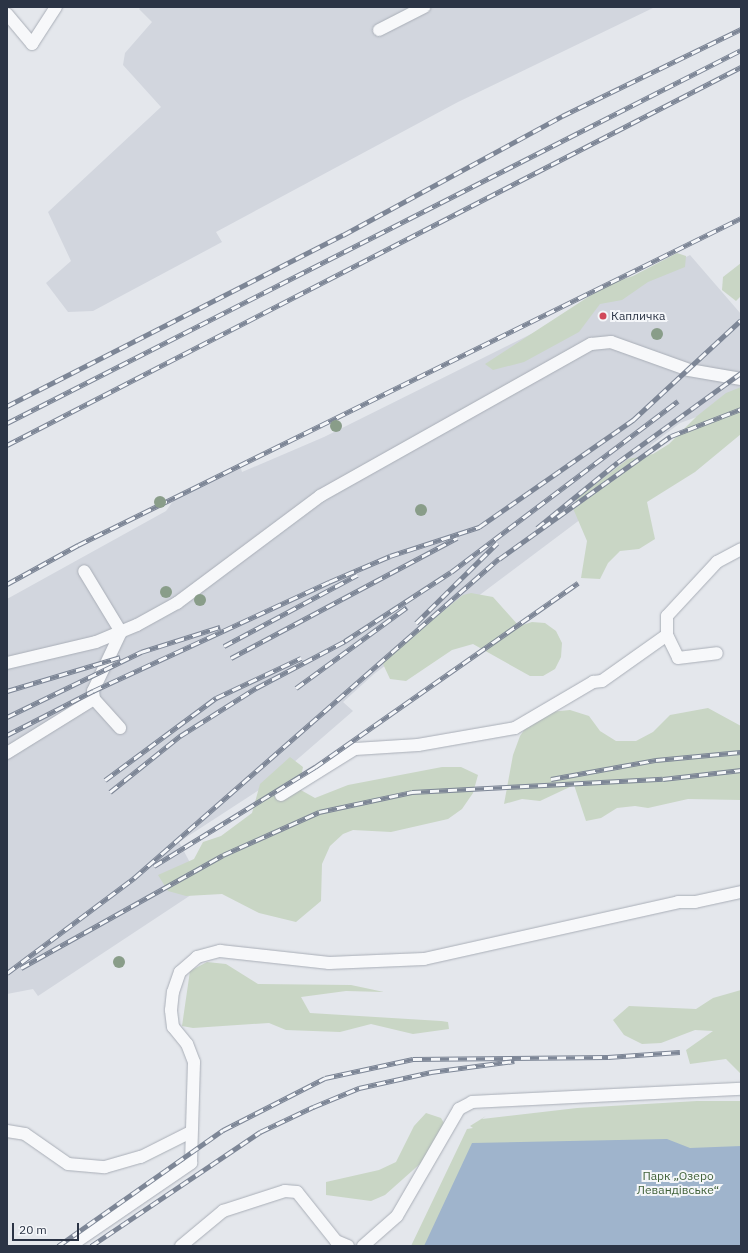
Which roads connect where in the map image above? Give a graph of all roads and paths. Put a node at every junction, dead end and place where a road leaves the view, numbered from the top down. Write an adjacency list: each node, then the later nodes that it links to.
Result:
1 (56, 7): 3 (lane)
2 (424, 7): 4 (lane)
3 (7, 14)
4 (379, 30)
5 (741, 379): 8 (lane)
6 (741, 549): 9 (lane)
7 (84, 571): 8 (lane)
8 (121, 632): 11 (lane); 12 (lane)
9 (667, 635): 10 (lane); 15 (lane)
10 (717, 653)
11 (7, 663)
12 (94, 699): 13 (lane); 14 (lane)
13 (120, 728)
14 (7, 753)
15 (281, 795)
16 (741, 892): 19 (lane)
17 (741, 1089): 23 (lane)
18 (7, 1131): 19 (lane)
19 (191, 1132): 20 (lane)
20 (70, 1246)
21 (181, 1246): 22 (lane)
22 (348, 1246)
23 (363, 1246)

